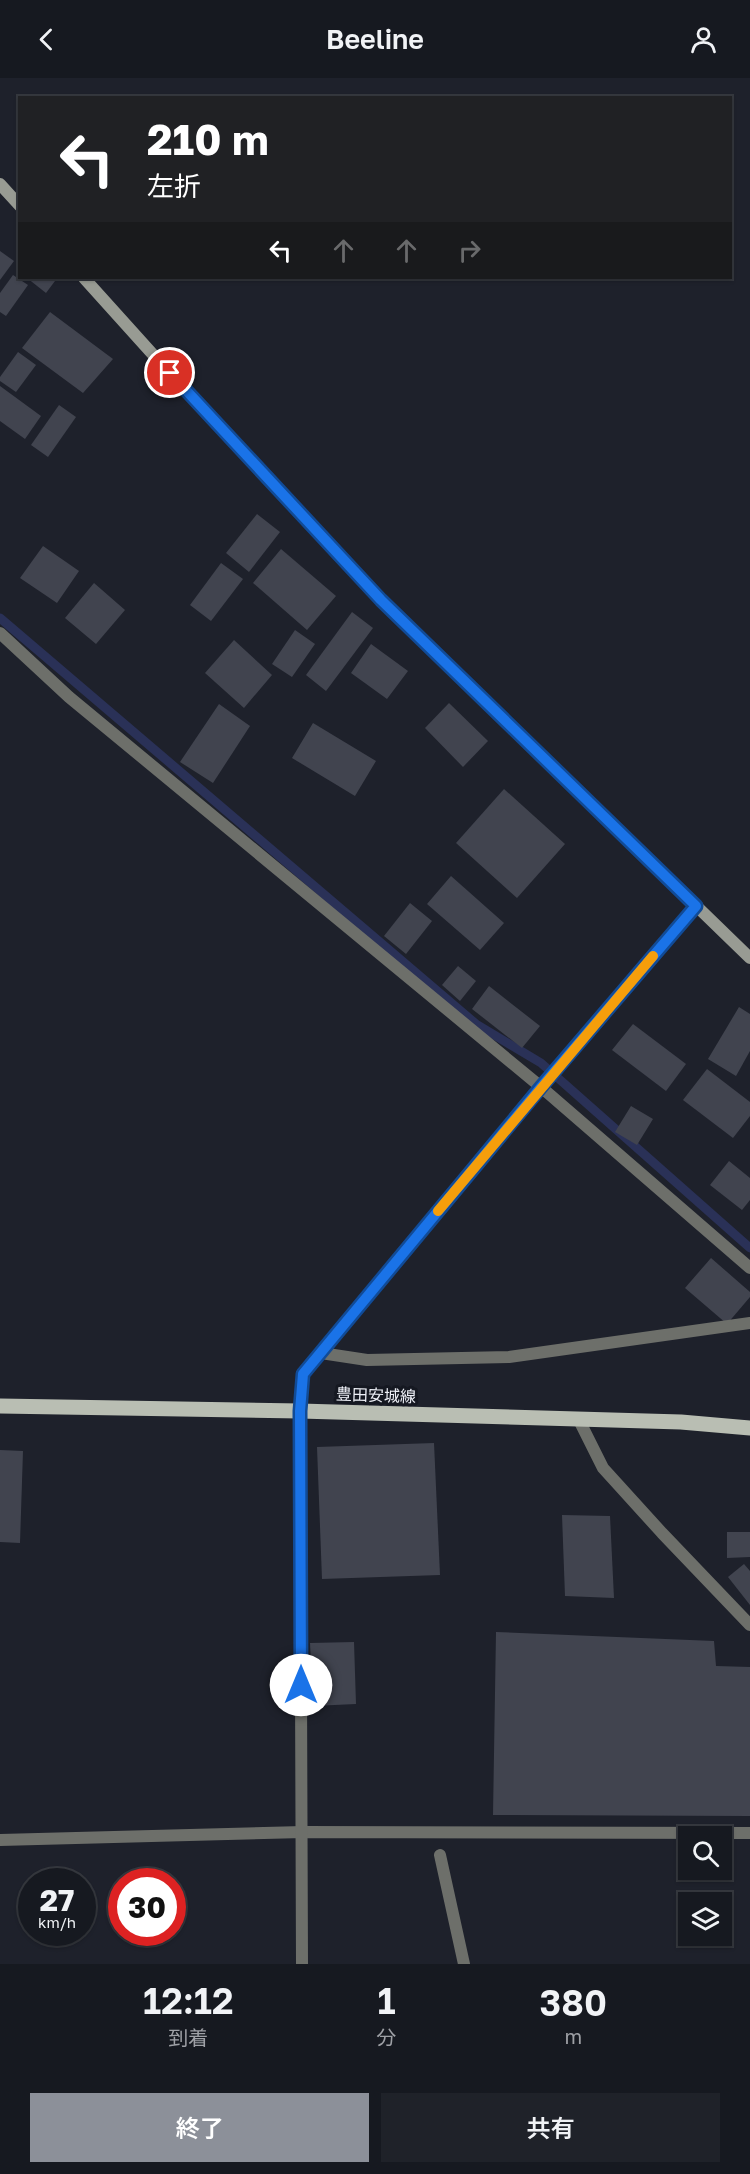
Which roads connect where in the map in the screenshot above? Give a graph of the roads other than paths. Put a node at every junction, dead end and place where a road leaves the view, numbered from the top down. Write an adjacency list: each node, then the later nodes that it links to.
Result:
1 (0, 184): 2 (street)
2 (18, 204)
3 (85, 279): 5 (street)
4 (0, 633): 7 (street)
5 (696, 906): 6 (street); 7 (street)
6 (750, 958)
7 (541, 1087): 8 (street); 10 (street)
8 (750, 1268)
9 (750, 1323): 10 (street)
10 (321, 1353): 12 (street)
11 (0, 1406): 12 (main road, 豊田安城線)
12 (300, 1411): 13 (main road, 豊田安城線); 16 (street)
13 (579, 1420): 14 (main road, 豊田安城線); 15 (street)
14 (750, 1428)
15 (750, 1625)
16 (303, 1832): 17 (street); 18 (street); 20 (street)
17 (750, 1833)
18 (0, 1840)
19 (440, 1855): 21 (street)
20 (302, 1964)
21 (464, 1964)

